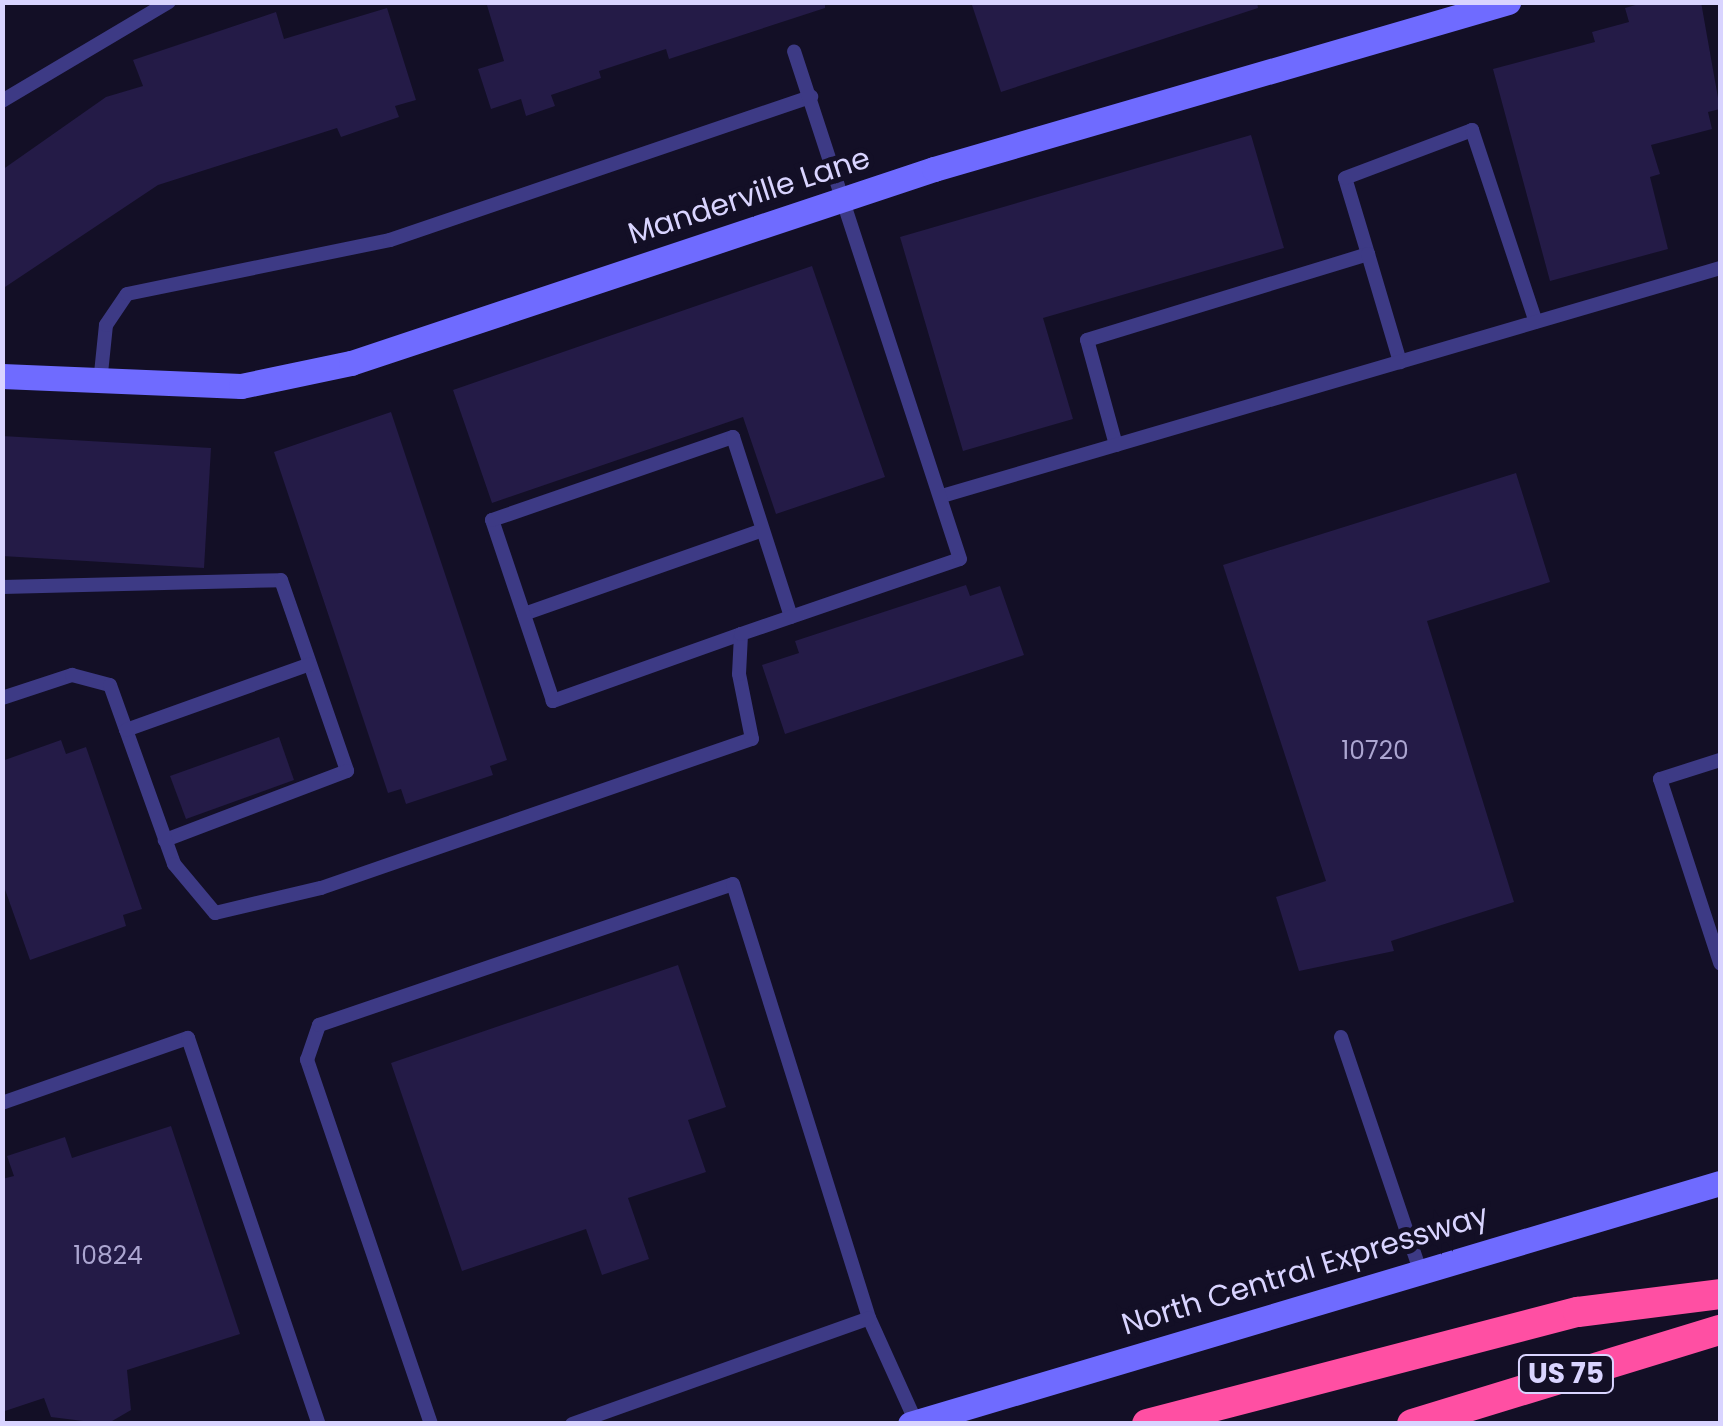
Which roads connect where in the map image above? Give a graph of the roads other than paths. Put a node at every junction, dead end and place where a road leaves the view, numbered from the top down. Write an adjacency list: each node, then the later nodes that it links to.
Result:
1 (168, 2): 5 (lane)
2 (1508, 2): 6 (street, Manderville Lane)
3 (794, 51): 4 (lane)
4 (811, 97): 6 (lane); 12 (lane)
5 (2, 101)
6 (846, 197): 12 (street, Manderville Lane); 14 (lane)
7 (1368, 254): 9 (lane); 10 (lane); 13 (lane)
8 (1720, 268): 9 (lane)
9 (1536, 322): 10 (lane)
10 (1400, 362): 13 (lane)
11 (2, 376): 12 (street, Manderville Lane)
12 (100, 384)
13 (1116, 446): 14 (lane)
14 (942, 496): 18 (lane)
15 (762, 530): 17 (lane); 17 (lane); 18 (lane)
16 (2, 588): 20 (lane)
17 (524, 614): 19 (lane)
18 (790, 617): 19 (lane)
19 (741, 634): 24 (lane)
20 (310, 664): 22 (lane); 24 (lane)
21 (2, 698): 22 (lane)
22 (126, 730): 24 (lane)
23 (1720, 760): 25 (lane)
24 (165, 840)
25 (1720, 964)
26 (1341, 1037): 29 (lane)
27 (2, 1103): 34 (lane)
28 (1720, 1183): 29 (street, North Central Expressway)
29 (1420, 1270): 33 (street, North Central Expressway)
30 (1720, 1294): 37 (highway)
31 (869, 1318): 33 (lane); 35 (lane); 36 (lane)
32 (1720, 1330): 38 (highway, US 75)
33 (913, 1423)
34 (319, 1424)
35 (431, 1424)
36 (572, 1424)
37 (1148, 1424)
38 (1412, 1424)

